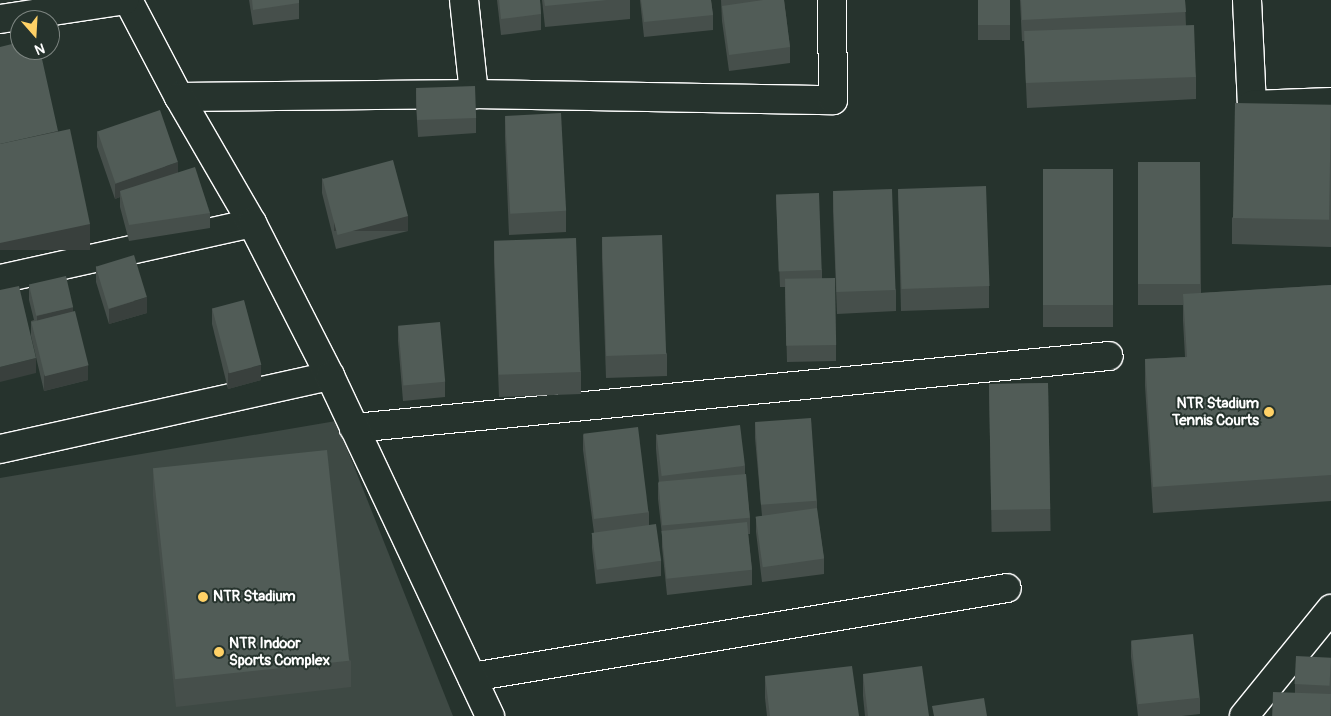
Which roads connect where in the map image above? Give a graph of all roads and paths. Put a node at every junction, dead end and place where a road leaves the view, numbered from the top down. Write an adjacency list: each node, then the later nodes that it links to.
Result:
1 (126, 0): 5 (street); 7 (street)
2 (464, 0): 6 (street)
3 (832, 0): 6 (street)
4 (1247, 0): 8 (street)
5 (0, 19)
6 (474, 94): 7 (street)
7 (179, 97): 9 (street)
8 (1331, 102)
9 (252, 223): 10 (street); 12 (street)
10 (0, 279)
11 (1110, 356): 13 (street)
12 (330, 376): 13 (street); 14 (street)
13 (354, 428): 17 (street)
14 (0, 448)
15 (1007, 588): 17 (street)
16 (1331, 610): 19 (street)
17 (472, 677): 18 (street)
18 (490, 716)
19 (1244, 716)

